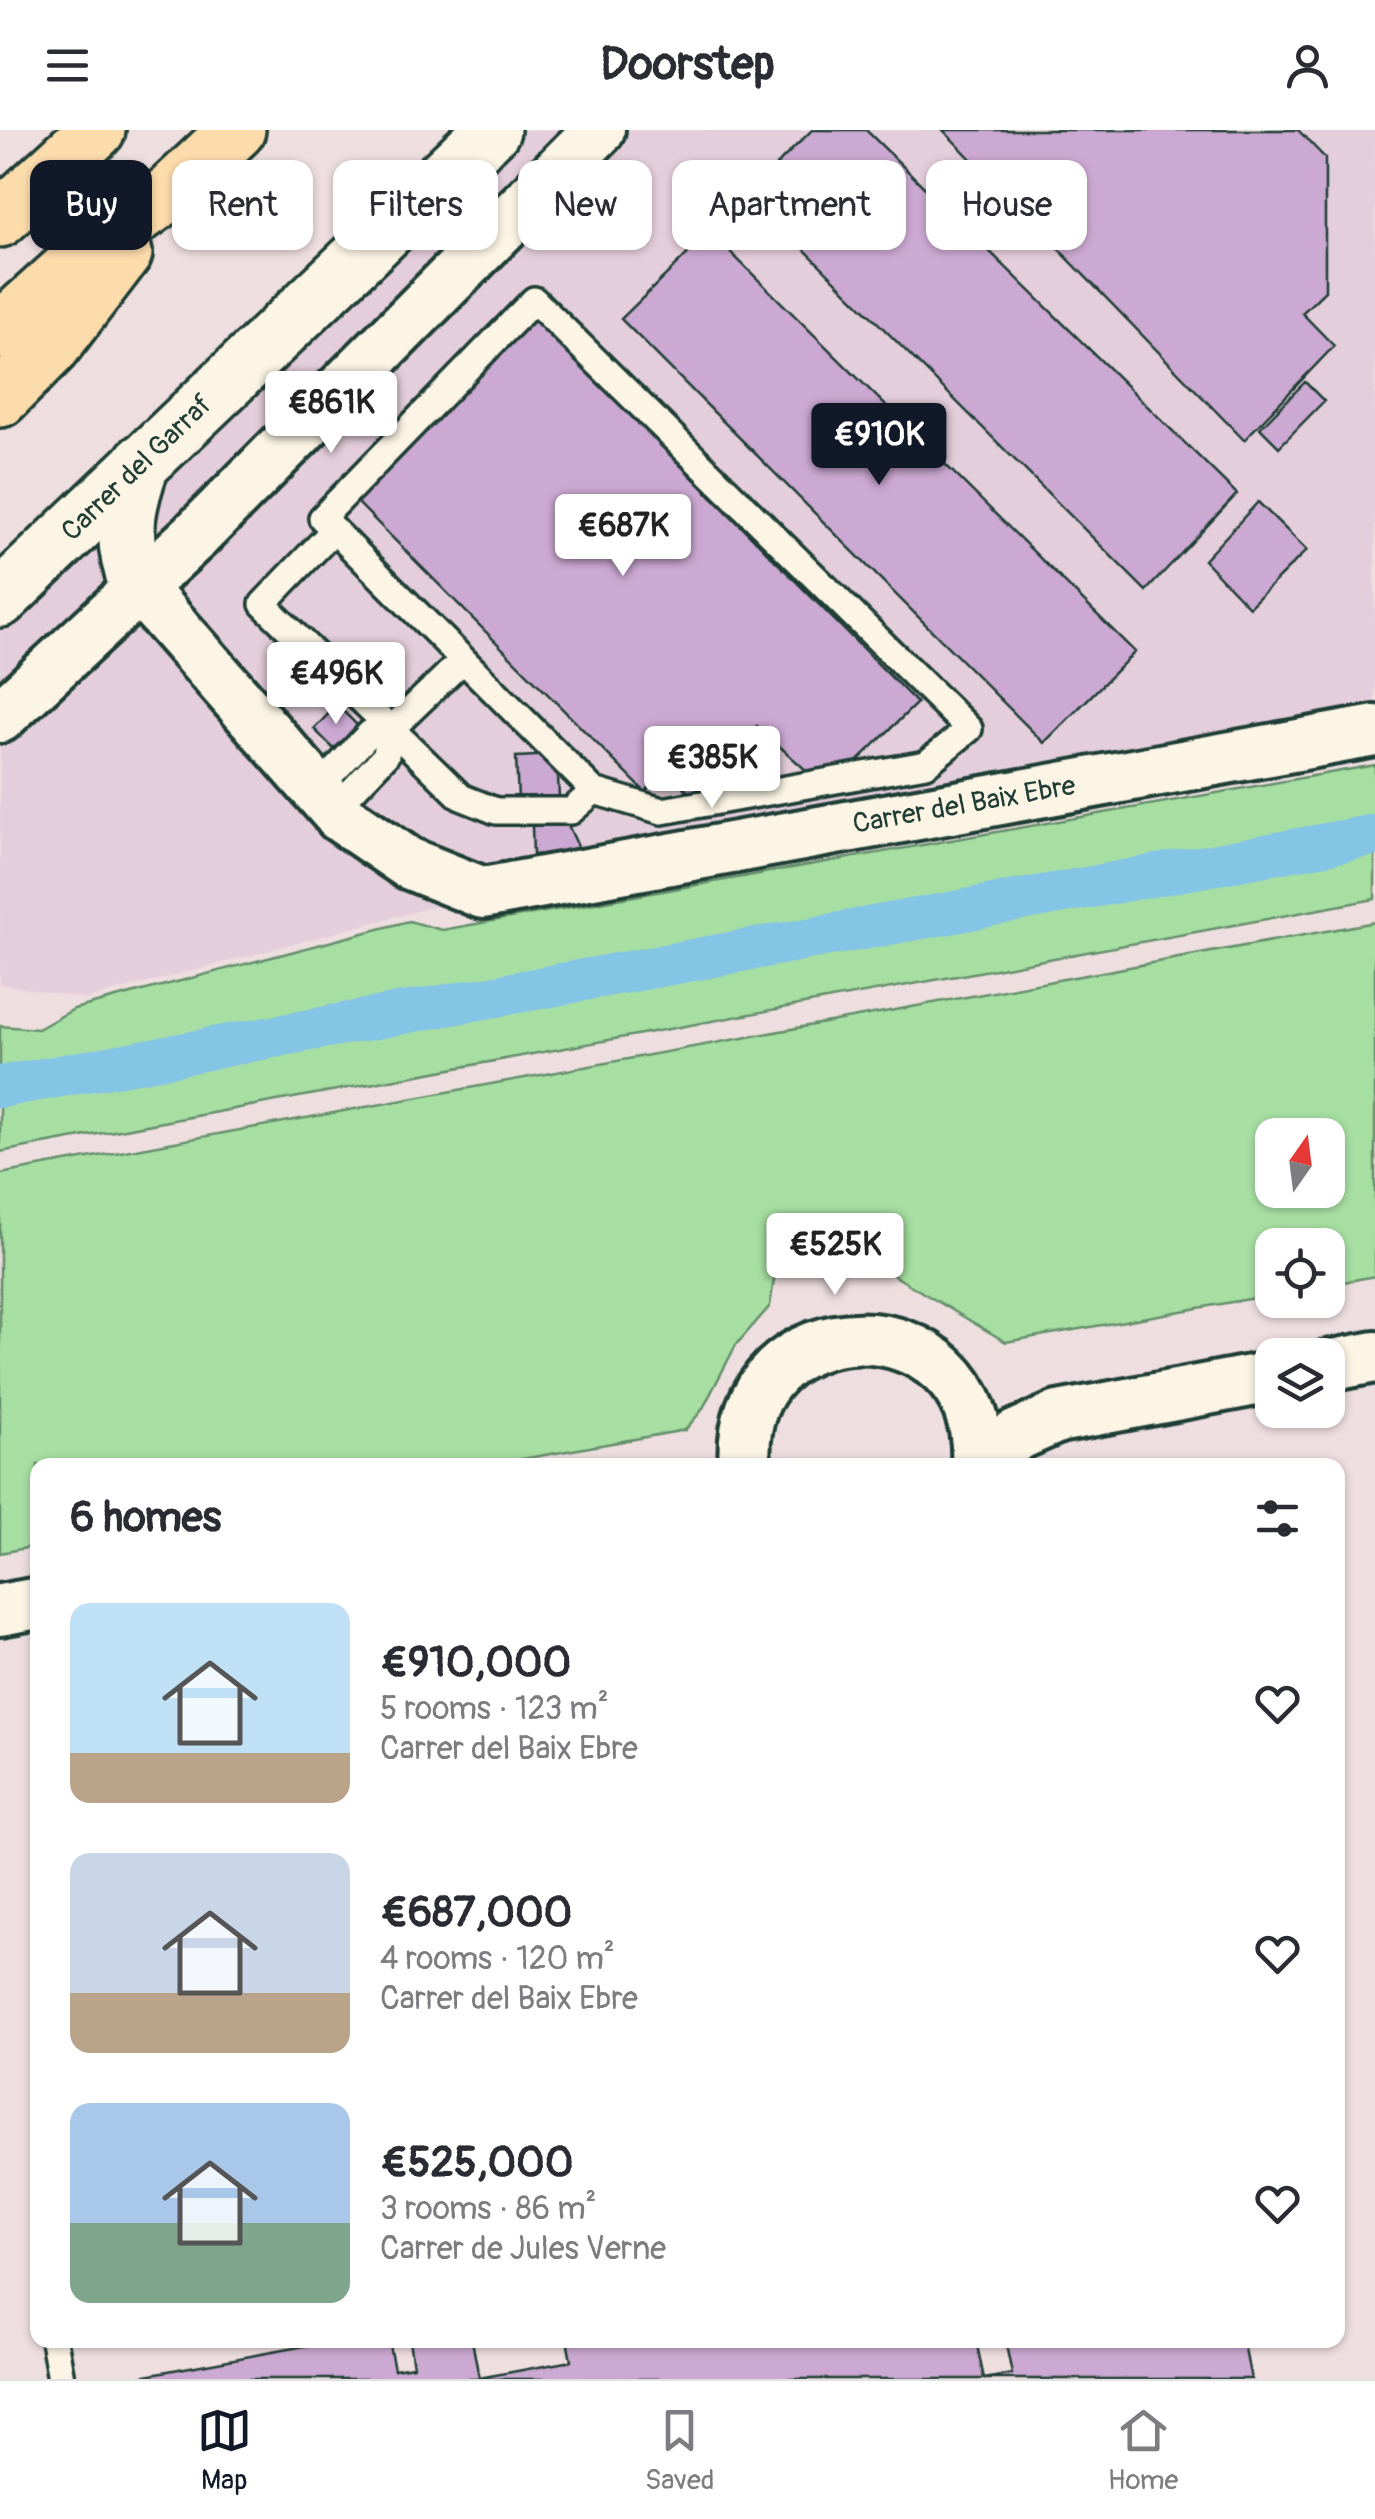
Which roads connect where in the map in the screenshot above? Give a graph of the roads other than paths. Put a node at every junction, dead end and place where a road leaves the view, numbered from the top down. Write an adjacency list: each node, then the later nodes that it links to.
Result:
1 (97, 130): 6 (highway)
2 (237, 130): 5 (highway)
3 (492, 130): 9 (main road, Carrer del Garraf)
4 (598, 130): 11 (street)
5 (170, 192): 7 (highway); 8 (highway)
6 (5, 213)
7 (0, 332)
8 (0, 399)
9 (142, 462): 11 (main road); 12 (main road, Carrer del Garraf)
10 (334, 530): 13 (lane); 15 (lane); 17 (lane)
11 (138, 586): 14 (street); 18 (street, Carrer del Baix Ebre)
12 (0, 599)
13 (463, 660): 15 (lane); 17 (lane)
14 (0, 716)
15 (390, 730): 17 (lane); 18 (lane)
16 (1375, 731): 18 (street, Carrer del Baix Ebre)
17 (594, 792)
18 (326, 799)
19 (1375, 1357): 20 (street)
20 (1345, 1363)
21 (1255, 1379): 23 (street)
22 (966, 1402): 23 (street); 24 (street); 25 (street)
23 (1058, 1417): 26 (street)
24 (735, 1456)
25 (978, 1458)
26 (988, 1458)
27 (30, 1605): 28 (street)
28 (0, 1610)
29 (55, 2348): 30 (lane)
30 (61, 2379)

